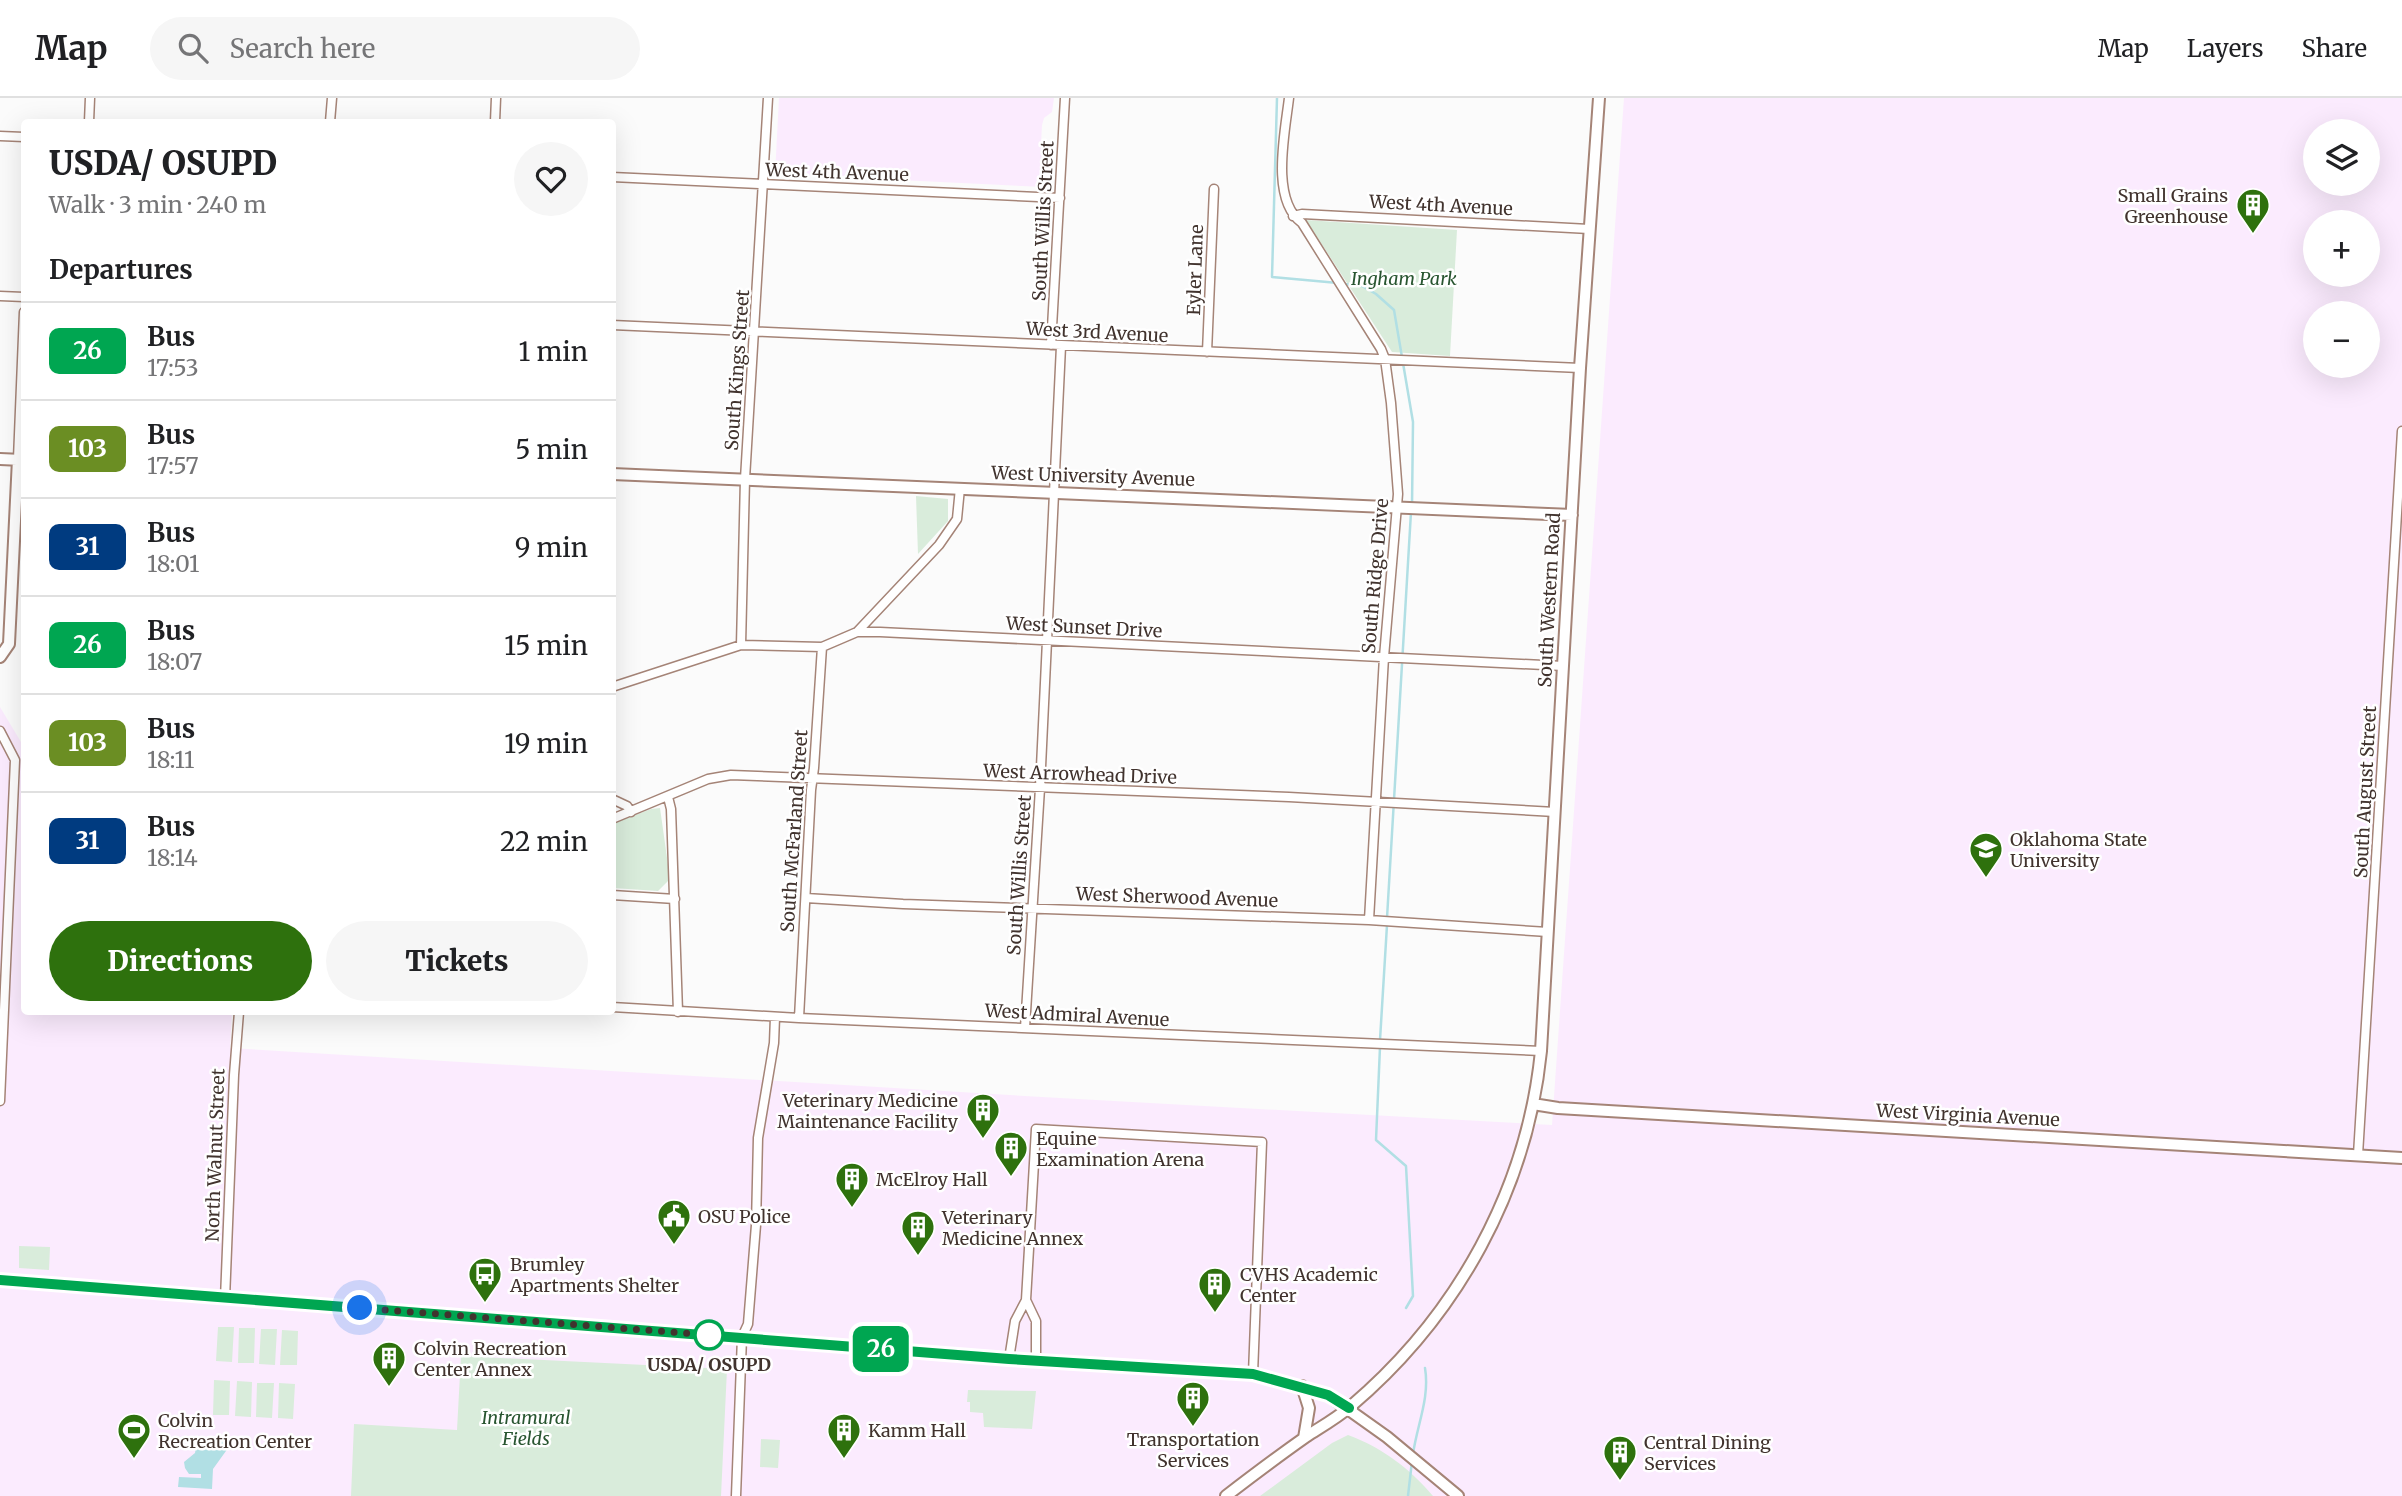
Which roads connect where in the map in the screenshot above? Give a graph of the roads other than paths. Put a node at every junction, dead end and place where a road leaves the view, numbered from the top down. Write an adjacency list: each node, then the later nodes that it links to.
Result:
1 (90, 98): 8 (street)
2 (332, 98): 9 (street)
3 (496, 98): 10 (street)
4 (768, 98): 14 (street, South Kings Street)
5 (1065, 98): 16 (street, South Willis Street)
6 (1289, 98): 17 (street, South Ridge Drive)
7 (1599, 98): 18 (street, South Western Road)
8 (89, 119)
9 (330, 119)
10 (495, 119)
11 (0, 136): 12 (street)
12 (21, 137)
13 (616, 177): 14 (street, West 4th Avenue)
14 (764, 185): 16 (street, West 4th Avenue); 22 (street, South Kings Street)
15 (1214, 189): 25 (street, Eyler Lane)
16 (1060, 198): 23 (street, South Willis Street)
17 (1293, 216): 18 (street, West 4th Avenue); 26 (street, South Ridge Drive)
18 (1589, 229): 27 (street, South Western Road)
19 (0, 296): 20 (street)
20 (21, 297)
21 (616, 326): 22 (street, West 3rd Avenue)
22 (755, 332): 23 (street, West 3rd Avenue); 32 (street, South Kings Street)
23 (1051, 345): 24 (street, West 3rd Avenue)
24 (1061, 346): 25 (street, West 3rd Avenue); 34 (street, South Willis Street)
25 (1207, 352): 26 (street, West 3rd Avenue)
26 (1385, 359): 27 (street, West 3rd Avenue); 35 (street, South Ridge Drive)
27 (1580, 368): 36 (street, South Western Road)
28 (2402, 431): 70 (street, South August Street)
29 (0, 459): 30 (street)
30 (21, 460): 41 (street)
31 (616, 474): 32 (street, West University Avenue)
32 (746, 479): 33 (street, West University Avenue); 39 (street, South Kings Street)
33 (960, 488): 34 (street, West University Avenue); 37 (street)
34 (1054, 492): 35 (street, West University Avenue); 38 (street, South Willis Street)
35 (1401, 507): 36 (street, West University Avenue); 42 (street, South Ridge Drive)
36 (1572, 515): 43 (street, South Western Road)
37 (857, 632): 38 (street, West Sunset Drive); 40 (street, West Sunset Drive)
38 (1047, 641): 42 (street, West Sunset Drive); 47 (street, South Willis Street)
39 (741, 645): 40 (street, West Sunset Drive); 44 (street, West Sunset Drive)
40 (822, 647): 46 (street, South McFarland Street)
41 (0, 657)
42 (1384, 657): 43 (street, West Sunset Drive); 50 (street, South Ridge Drive)
43 (1563, 666): 52 (street, South Western Road)
44 (616, 687)
45 (0, 731): 60 (street)
46 (813, 778): 47 (street, West Arrowhead Drive); 48 (street, West Arrowhead Drive); 55 (street, South McFarland Street)
47 (1040, 789): 50 (street, West Arrowhead Drive); 57 (street, South Willis Street)
48 (668, 797): 51 (street, West Arrowhead Drive); 56 (street)
49 (616, 801): 51 (street)
50 (1376, 802): 52 (street, West Arrowhead Drive); 58 (street, South Ridge Drive)
51 (631, 812): 53 (street, West Arrowhead Drive)
52 (1555, 812): 59 (street, South Western Road)
53 (616, 818)
54 (616, 895): 56 (street)
55 (806, 898): 57 (street, West Sherwood Avenue); 65 (street, South McFarland Street)
56 (675, 899): 62 (street)
57 (1032, 909): 58 (street, West Sherwood Avenue); 66 (street, South Willis Street)
58 (1369, 920): 59 (street, West Sherwood Avenue)
59 (1548, 932): 67 (street, South Western Road)
60 (2, 1003): 68 (street)
61 (616, 1007): 62 (street, West Admiral Avenue)
62 (678, 1012): 64 (street, West Admiral Avenue)
63 (239, 1015): 73 (street, North Walnut Street)
64 (775, 1017): 65 (street, West Admiral Avenue); 75 (street)
65 (799, 1018): 66 (street, West Admiral Avenue)
66 (1025, 1028): 67 (street, West Admiral Avenue)
67 (1541, 1051): 69 (street, South Western Road)
68 (0, 1101)
69 (1533, 1104): 70 (street, West Virginia Avenue); 80 (street, South Western Road)
70 (2358, 1155): 71 (street, West Virginia Avenue)
71 (2402, 1158)
72 (0, 1280): 73 (street)
73 (225, 1299): 75 (street)
74 (1026, 1300): 76 (street); 77 (street); 78 (street)
75 (742, 1337): 76 (street); 82 (street)
76 (1009, 1359): 77 (street)
77 (1036, 1361): 78 (street)
78 (1253, 1374): 79 (street)
79 (1302, 1386): 80 (street); 81 (street)
80 (1349, 1408): 81 (street, South Western Road); 84 (street)
81 (1304, 1438): 83 (street, South Western Road)
82 (736, 1496)
83 (1226, 1496)
84 (1458, 1496)

